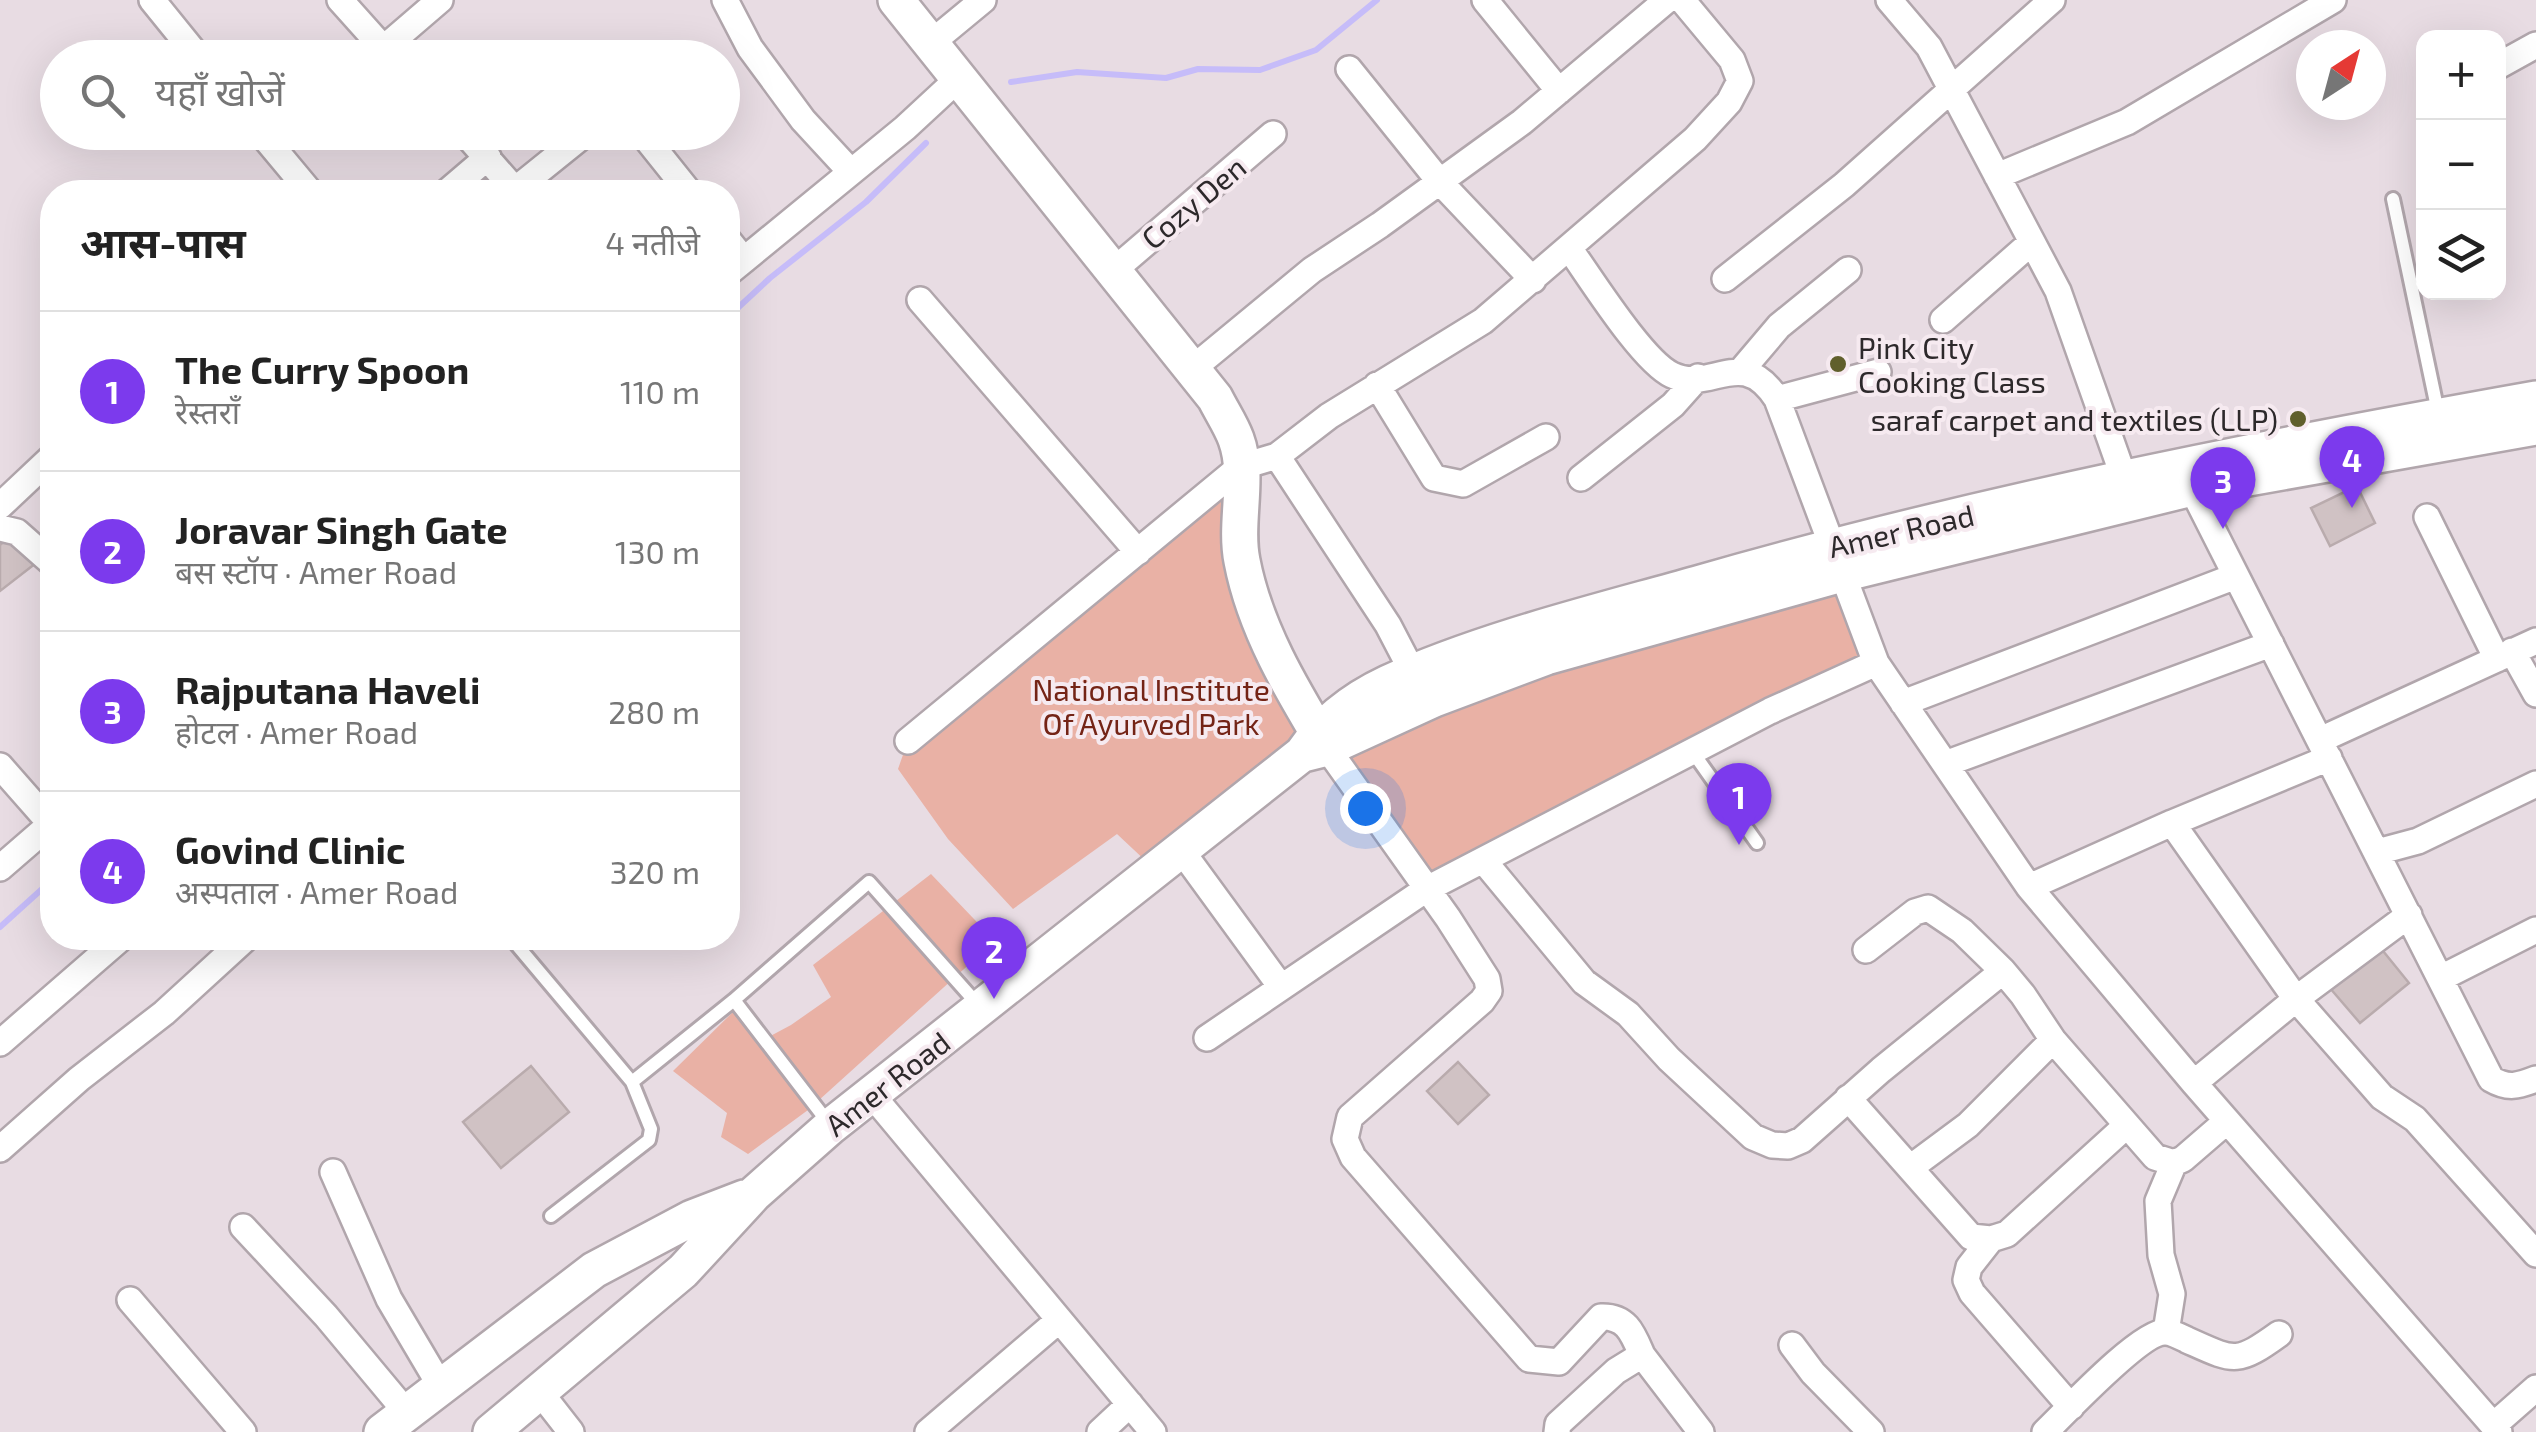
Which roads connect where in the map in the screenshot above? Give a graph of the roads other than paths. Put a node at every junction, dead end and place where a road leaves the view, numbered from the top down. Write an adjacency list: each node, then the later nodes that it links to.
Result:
1 (152, 0): 13 (street)
2 (340, 0): 14 (street)
3 (440, 0): 15 (street)
4 (724, 0): 29 (street)
5 (896, 0): 16 (main road)
6 (983, 0): 16 (street)
7 (1485, 0): 22 (street)
8 (1667, 0): 22 (street)
9 (1682, 0): 39 (street)
10 (1889, 0): 21 (street)
11 (2052, 0): 21 (street)
12 (2333, 0): 30 (street)
13 (184, 40)
14 (376, 40)
15 (401, 40)
16 (931, 44): 20 (main road)
17 (2536, 45): 18 (street)
18 (2506, 62)
19 (1349, 70): 36 (street)
20 (964, 84): 29 (street); 41 (main road)
21 (1951, 90): 30 (street); 43 (street)
22 (1559, 91): 36 (street)
23 (1273, 134): 41 (street, Cozy Den)
24 (275, 150): 31 (street)
25 (481, 150): 28 (street)
26 (564, 150): 34 (street)
27 (656, 150): 35 (street)
28 (488, 157): 32 (street); 33 (street)
29 (851, 172): 40 (street)
30 (1997, 176): 38 (street)
31 (300, 180)
32 (461, 180)
33 (507, 180)
34 (526, 180)
35 (680, 180)
36 (1440, 182): 44 (street); 47 (street)
37 (2392, 199): 54 (lane)
38 (2032, 242): 46 (street); 62 (street)
39 (1568, 248): 44 (street); 50 (street)
40 (740, 253)
41 (1113, 270): 47 (main road)
42 (1848, 270): 48 (street)
43 (1726, 279)
44 (1533, 280): 51 (street)
45 (920, 300): 67 (street)
46 (1943, 320)
47 (1192, 369): 59 (main road)
48 (1740, 372): 50 (street); 52 (street)
49 (1878, 372): 52 (street)
50 (1698, 377): 61 (street)
51 (1378, 385): 56 (street); 57 (street)
52 (1776, 399): 68 (street)
53 (2536, 399): 54 (main road, Amer Road)
54 (2439, 416): 60 (main road, Amer Road)
55 (2536, 427): 60 (main road, Amer Road)
56 (1546, 437)
57 (1277, 456): 59 (street); 73 (street)
58 (40, 468): 63 (street)
59 (1240, 468): 67 (street); 77 (main road)
60 (2186, 477): 62 (main road, Amer Road); 68 (main road, Amer Road); 69 (street)
61 (1581, 478)
62 (2124, 478): 68 (main road, Amer Road)
63 (0, 506)
64 (2427, 517): 71 (street)
65 (0, 528): 66 (street)
66 (40, 552)
67 (1138, 552): 76 (street)
68 (1836, 560): 72 (street); 73 (main road, Amer Road); 77 (main road, Amer Road)
69 (2236, 576): 70 (street); 75 (street)
70 (2271, 644): 78 (street); 80 (street)
71 (2515, 650): 74 (street); 78 (street)
72 (1876, 663): 75 (street); 79 (street)
73 (1414, 674): 77 (main road, Amer Road)
74 (2536, 694)
75 (1903, 702): 80 (street)
76 (908, 742)
77 (1315, 745): 87 (main road, Amer Road); 92 (street)
78 (2324, 749): 84 (street); 88 (street)
79 (1692, 751): 86 (lane); 89 (street)
80 (1945, 764): 91 (street)
81 (0, 766): 83 (street)
82 (2536, 784): 88 (street)
83 (40, 810)
84 (2172, 823): 91 (street); 102 (street)
85 (40, 833): 90 (street)
86 (1757, 843)
87 (1180, 850): 101 (street); 104 (main road, Amer Road)
88 (2377, 852): 93 (street)
89 (1483, 860): 92 (street); 112 (street)
90 (0, 868)
91 (2029, 887): 110 (street)
92 (1425, 890): 101 (street); 130 (street)
93 (2409, 915): 100 (street); 102 (street)
94 (2536, 930): 100 (street)
95 (106, 950): 107 (street)
96 (233, 950): 116 (street)
97 (521, 950): 109 (lane)
98 (1866, 950): 99 (street)
99 (2003, 971): 106 (street); 112 (street)
100 (2441, 978): 108 (street)
101 (1281, 987): 105 (street)
102 (2296, 999): 110 (street); 124 (street)
103 (734, 1000): 104 (lane); 109 (lane); 115 (lane)
104 (982, 1009): 111 (main road, Amer Road)
105 (1207, 1038)
106 (2053, 1040): 114 (street); 118 (street)
107 (0, 1043)
108 (2536, 1079)
109 (632, 1082): 121 (lane)
110 (2194, 1083): 113 (street)
111 (872, 1095): 115 (main road, Amer Road); 126 (street)
112 (1848, 1098): 118 (street)
113 (2226, 1120): 117 (street); 137 (street)
114 (2127, 1125): 117 (street); 123 (street)
115 (831, 1126): 120 (main road, Amer Road)
116 (0, 1149)
117 (2174, 1163): 127 (street)
118 (1910, 1168): 123 (street)
119 (333, 1172): 131 (street)
120 (754, 1194): 131 (main road); 133 (main road, Amer Road)
121 (551, 1216)
122 (243, 1226): 136 (street)
123 (1991, 1239): 135 (street)
124 (2536, 1254)
125 (130, 1300): 138 (street)
126 (1060, 1320): 134 (street); 141 (street)
127 (2166, 1332): 128 (street); 135 (street)
128 (2280, 1334)
129 (1792, 1344): 146 (street)
130 (1642, 1355): 144 (street); 145 (street)
131 (441, 1388): 136 (main road)
132 (2536, 1388): 137 (street)
133 (539, 1392): 139 (main road, Amer Road); 140 (street)
134 (1130, 1404): 142 (street); 143 (street)
135 (2071, 1407): 147 (street)
136 (394, 1423)
137 (2496, 1429)
138 (242, 1432)
139 (491, 1432)
140 (571, 1432)
141 (928, 1432)
142 (1100, 1432)
143 (1153, 1432)
144 (1557, 1432)
145 (1701, 1432)
146 (1871, 1432)
147 (2044, 1432)

